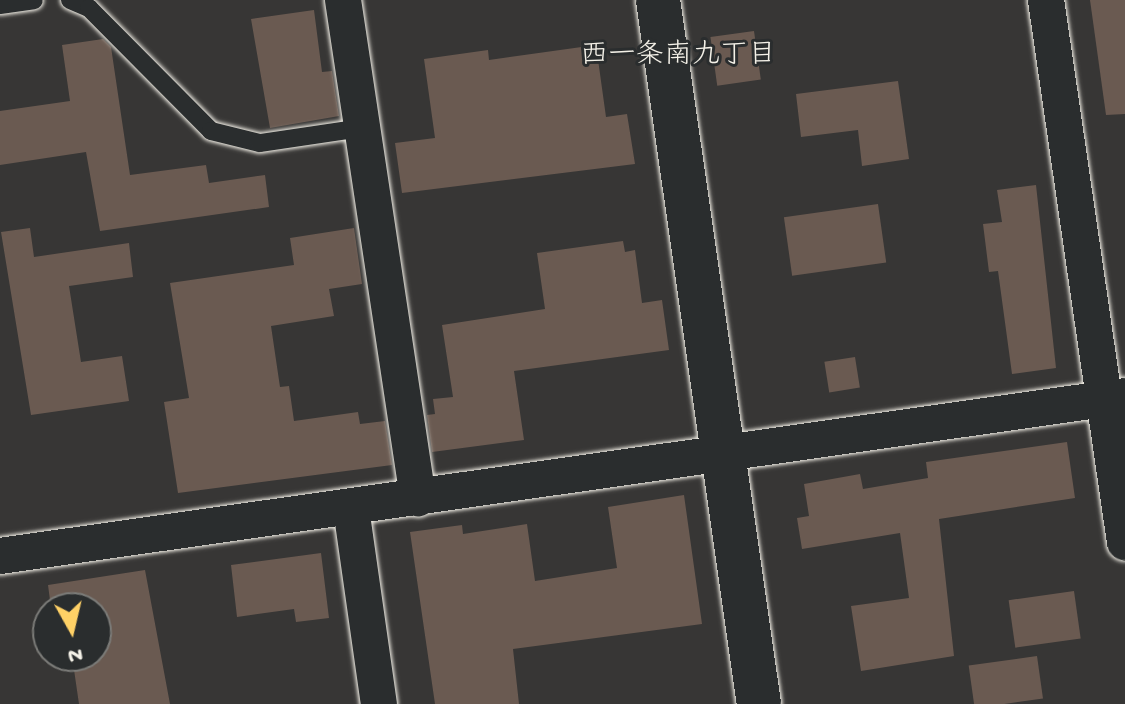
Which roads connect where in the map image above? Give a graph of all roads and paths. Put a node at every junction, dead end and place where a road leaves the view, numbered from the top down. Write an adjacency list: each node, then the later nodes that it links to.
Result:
1 (34, 0): 6 (lane)
2 (70, 0): 7 (lane)
3 (343, 0): 7 (street)
4 (658, 0): 9 (street)
5 (1046, 0): 8 (street)
6 (0, 5)
7 (362, 128): 10 (street)
8 (1115, 398): 9 (street); 12 (street)
9 (723, 453): 10 (street); 15 (street)
10 (418, 498): 11 (street)
11 (351, 508): 13 (street); 14 (street)
12 (1125, 542)
13 (0, 556)
14 (379, 704)
15 (759, 704)

